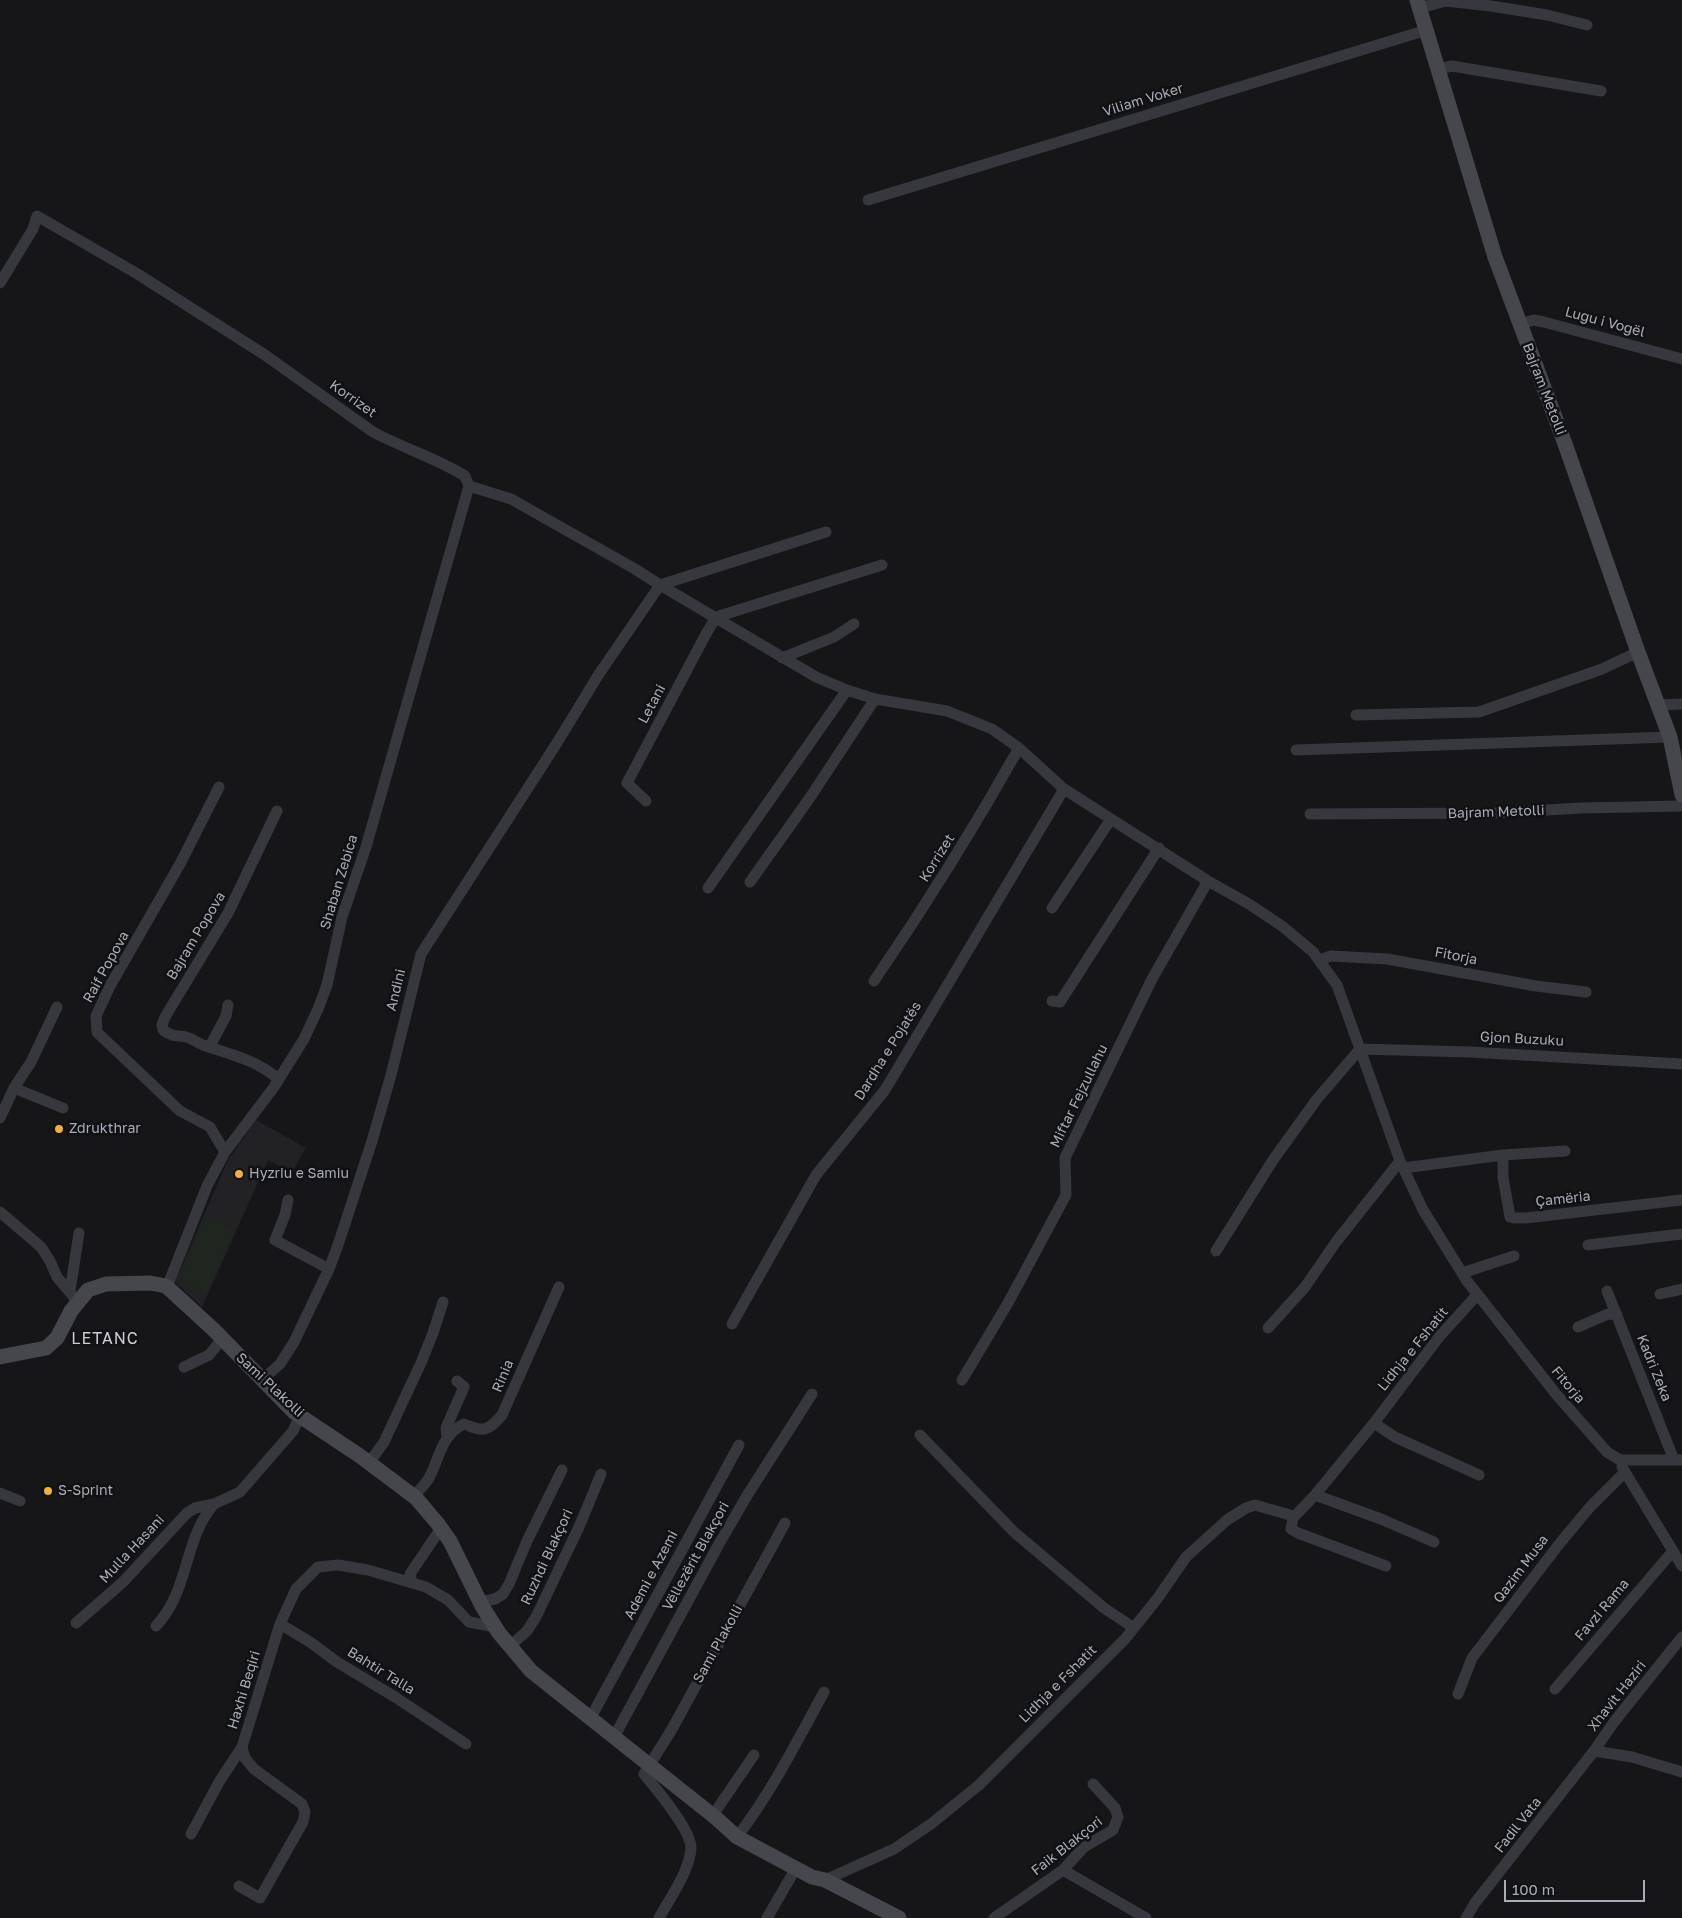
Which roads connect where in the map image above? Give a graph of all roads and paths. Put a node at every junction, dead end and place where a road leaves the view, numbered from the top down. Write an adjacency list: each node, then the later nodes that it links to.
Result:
1 (1419, 4): 2 (street, Bajram Metolli); 3 (street, Bajram Metolli)
2 (1587, 25)
3 (1427, 30): 4 (street, Bajram Metolli); 6 (street, Viliam Voker)
4 (1438, 69): 5 (street); 8 (street, Bajram Metolli)
5 (1601, 91)
6 (868, 200)
7 (0, 284): 10 (street, Korrizet)
8 (1520, 324): 9 (street, Lugu i Vogël); 16 (street, Bajram Metolli)
9 (1682, 359)
10 (469, 486): 13 (street, Korrizet); 48 (street, Shaban Zebica)
11 (826, 532): 13 (street)
12 (882, 565): 14 (street)
13 (660, 585): 14 (street, Korrizet); 64 (street, Andini)
14 (716, 617): 17 (street, Korrizet); 29 (street, Letani)
15 (854, 624): 17 (street)
16 (1638, 652): 21 (street, Bajram Metolli); 22 (street)
17 (782, 658): 18 (street, Korrizet)
18 (847, 690): 19 (street, Korrizet); 37 (street)
19 (875, 699): 24 (street, Korrizet); 36 (street)
20 (1682, 704): 21 (street)
21 (1658, 705): 23 (street, Bajram Metolli)
22 (1356, 715)
23 (1670, 737): 25 (street); 28 (street, Bajram Metolli)
24 (1019, 748): 27 (street, Korrizet); 40 (street, Korrizet)
25 (1296, 750)
26 (219, 787): 53 (street, Raif Popova)
27 (1064, 789): 33 (street, Fitorja); 75 (street, Dardha e Pojatës)
28 (1682, 795)
29 (646, 801)
30 (1682, 806): 32 (street, Bajram Metolli)
31 (277, 811): 45 (street, Bajram Popova)
32 (1310, 814)
33 (1111, 819): 34 (street, Fitorja); 38 (street)
34 (1159, 848): 35 (street, Fitorja); 42 (street)
35 (1208, 881): 39 (street, Fitorja); 82 (street, Miftar Fejzullahu)
36 (750, 882)
37 (708, 888)
38 (1052, 908)
39 (1320, 960): 41 (street, Fitorja); 46 (street, Fitorja)
40 (874, 981)
41 (1586, 992)
42 (1052, 1001)
43 (228, 1004): 45 (street)
44 (57, 1007): 49 (street)
45 (210, 1046): 48 (street, Bajram Popova)
46 (1360, 1049): 47 (street, Gjon Buzuku); 55 (street, Fitorja); 62 (street)
47 (1682, 1064)
48 (278, 1079): 53 (street, Shaban Zebica)
49 (14, 1088): 50 (street); 51 (street)
50 (63, 1108)
51 (0, 1118)
52 (1565, 1151): 54 (street)
53 (225, 1152): 67 (street, Shaban Zebica)
54 (1503, 1155): 55 (street); 57 (street, Çamëria)
55 (1401, 1165): 65 (street, Fitorja); 77 (street)
56 (288, 1200): 64 (street)
57 (1682, 1200)
58 (0, 1212): 72 (street)
59 (79, 1233): 72 (street)
60 (1682, 1234): 61 (street)
61 (1588, 1245)
62 (1216, 1251)
63 (1514, 1256): 65 (street)
64 (329, 1270): 81 (street, Andini)
65 (1462, 1272): 71 (street, Fitorja)
66 (560, 1287): 88 (street, Rinia)
67 (167, 1288): 72 (street); 78 (street, Sami Plakolli)
68 (1682, 1289): 70 (street)
69 (1607, 1291): 74 (street, Kadri Zeka)
70 (1660, 1294)
71 (1478, 1295): 86 (street, Lidhja e Fshatit); 90 (street, Fitorja)
72 (74, 1297): 79 (street)
73 (443, 1302): 92 (street)
74 (1617, 1315): 76 (street); 91 (street, Kadri Zeka)
75 (732, 1324)
76 (1578, 1327)
77 (1268, 1328)
78 (222, 1339): 80 (street); 81 (street, Sami Plakolli)
79 (0, 1357)
80 (184, 1367)
81 (262, 1380): 85 (street, Sami Plakolli)
82 (962, 1380)
83 (458, 1381): 88 (street)
84 (812, 1394): 122 (street, Vëllezërit Blakçori)
85 (300, 1416): 92 (street, Sami Plakolli); 101 (street, Mulla Hasani)
86 (1374, 1423): 96 (street); 98 (street, Lidhja e Fshatit)
87 (920, 1435): 115 (street)
88 (446, 1436): 99 (street)
89 (739, 1445): 121 (street, Ademi e Azemi)
90 (1620, 1460): 91 (street); 94 (street)
91 (1678, 1460)
92 (370, 1463): 99 (street, Sami Plakolli)
93 (562, 1470): 110 (street)
94 (1624, 1473): 106 (street); 120 (street, Qazim Musa)
95 (600, 1474): 117 (street, Ruzhdi Blakçori)
96 (1479, 1475)
97 (0, 1493): 100 (street)
98 (1315, 1495): 102 (street, Lidhja e Fshatit); 105 (street)
99 (414, 1496): 104 (street, Sami Plakolli)
100 (20, 1501)
101 (214, 1504): 111 (street, Mulla Hasani); 113 (street, Mulla Hasani)
102 (1293, 1518): 107 (street); 115 (street, Lidhja e Fshatit)
103 (785, 1523): 127 (street, Sami Plakolli)
104 (441, 1528): 109 (street); 110 (street, Sami Plakolli)
105 (1434, 1542)
106 (1673, 1551): 108 (street); 118 (street, Favzi Rama)
107 (1386, 1566)
108 (1682, 1566)
109 (412, 1583): 112 (street, Haxhi Beqiri); 114 (street, Haxhi Beqiri)
110 (480, 1602): 114 (street, Sami Plakolli)
111 (76, 1623)
112 (280, 1624): 123 (street, Bahtir Talla); 124 (street, Haxhi Beqiri)
113 (156, 1626)
114 (495, 1627): 117 (street, Sami Plakolli)
115 (1134, 1628): 135 (street, Lidhja e Fshatit)
116 (1682, 1637): 125 (street, Xhavit Haziri)
117 (510, 1646): 121 (street, Sami Plakolli)
118 (1556, 1689)
119 (824, 1692): 132 (street)
120 (1458, 1694)
121 (590, 1719): 122 (street, Sami Plakolli)
122 (614, 1737): 127 (street, Sami Plakolli)
123 (466, 1744)
124 (242, 1747): 131 (street); 136 (street, Haxhi Beqiri)
125 (1594, 1750): 128 (street, Xhavit Haziri); 142 (street, Fadil Vata)
126 (754, 1755): 130 (street)
127 (649, 1765): 130 (street, Sami Plakolli); 137 (street)
128 (1682, 1772)
129 (1093, 1784): 134 (street, Faik Blakçori)
130 (712, 1815): 132 (street, Sami Plakolli)
131 (191, 1834)
132 (737, 1837): 133 (street, Sami Plakolli)
133 (796, 1868): 135 (street, Sami Plakolli); 138 (street)
134 (1063, 1870): 140 (street, Faik Blakçori); 141 (street)
135 (825, 1880): 139 (street, Sami Plakolli)
136 (239, 1886)
137 (659, 1918)
138 (767, 1918)
139 (899, 1918)
140 (994, 1918)
141 (1146, 1918)
142 (1466, 1918)

